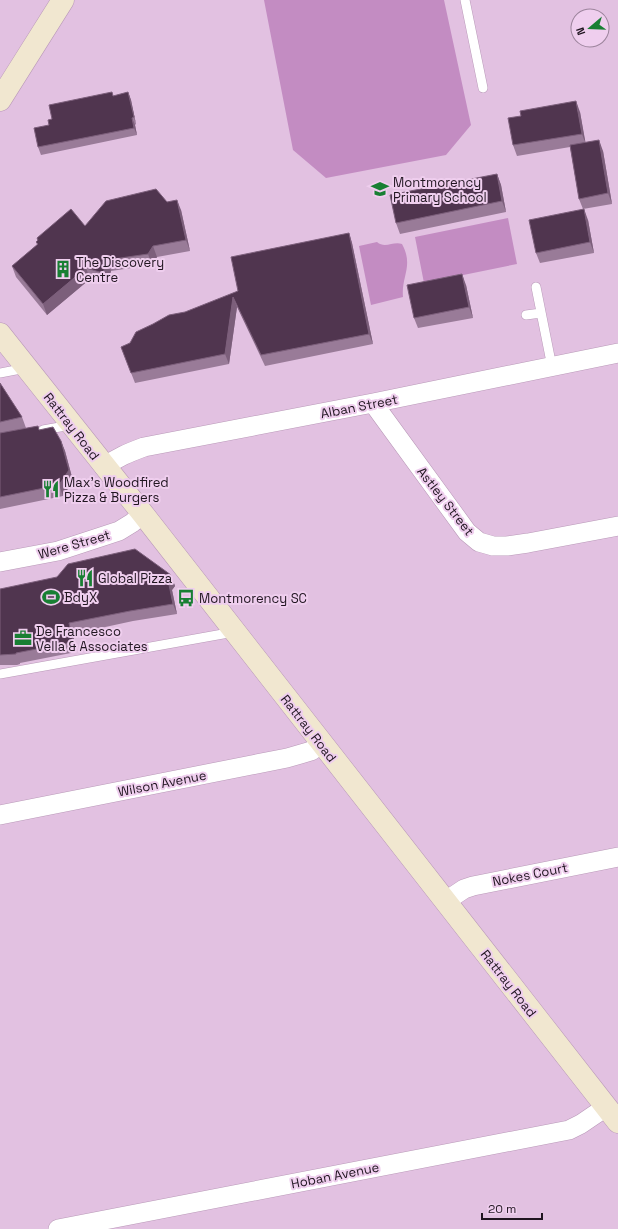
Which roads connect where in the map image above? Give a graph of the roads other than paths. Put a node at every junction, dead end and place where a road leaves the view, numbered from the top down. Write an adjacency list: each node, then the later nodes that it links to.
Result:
1 (63, 0): 4 (street)
2 (465, 0): 3 (lane)
3 (483, 88)
4 (0, 100)
5 (536, 287): 6 (lane)
6 (541, 312): 7 (lane); 10 (lane)
7 (526, 315)
8 (1, 337): 11 (street, Rattray Road)
9 (618, 353): 10 (street, Alban Street)
10 (552, 367): 13 (street, Alban Street)
11 (28, 368): 12 (lane); 14 (street, Rattray Road)
12 (0, 373)
13 (373, 403): 16 (street, Alban Street); 18 (street, Astley Street)
14 (71, 425): 15 (lane); 16 (street, Rattray Road)
15 (36, 432)
16 (104, 467): 17 (street, Rattray Road)
17 (143, 514): 19 (street, Were Street); 20 (street, Rattray Road)
18 (618, 526)
19 (0, 562)
20 (234, 632): 21 (lane); 22 (street, Rattray Road)
21 (0, 674)
22 (322, 743): 23 (street, Wilson Avenue); 25 (street, Rattray Road)
23 (0, 815)
24 (618, 857): 25 (street, Nokes Court)
25 (446, 901): 26 (street, Rattray Road)
26 (612, 1114): 27 (street, Hoban Avenue)
27 (58, 1229)

